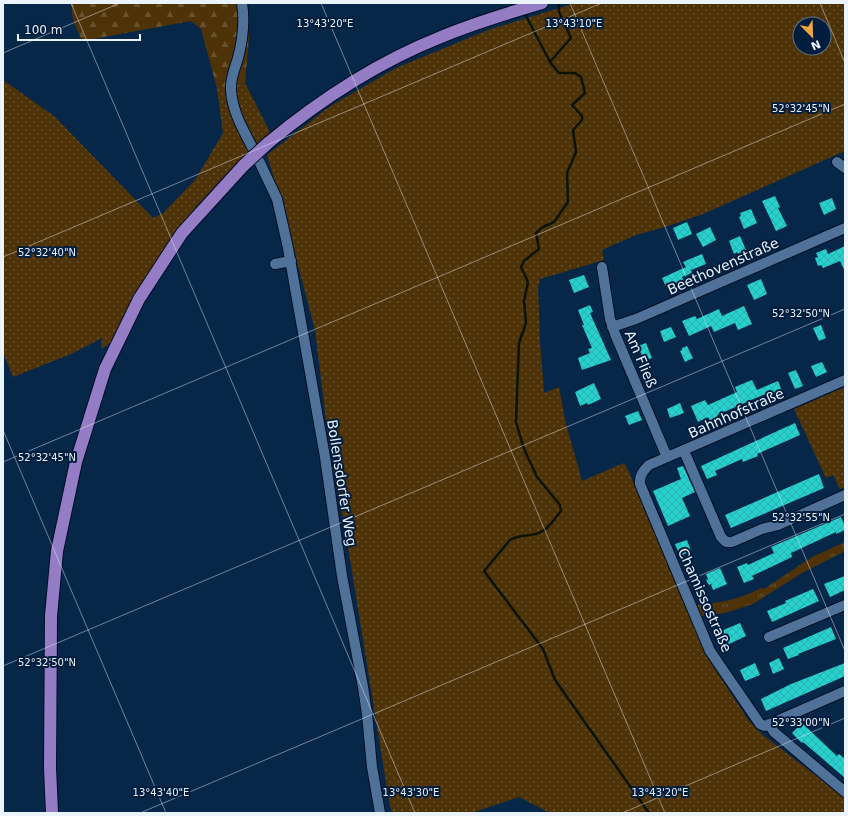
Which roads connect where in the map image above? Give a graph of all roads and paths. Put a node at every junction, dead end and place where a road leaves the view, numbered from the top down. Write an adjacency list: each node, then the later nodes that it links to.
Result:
1 (242, 3): 3 (street)
2 (542, 3): 20 (main road, bridge)
3 (252, 147)
4 (259, 161): 6 (street, Bollensdorfer Weg)
5 (845, 228): 9 (street, Beethovenstraße)
6 (291, 261): 7 (street); 21 (street, Bollensdorfer Weg)
7 (275, 264)
8 (602, 267): 9 (street, Am Fließ)
9 (612, 326): 12 (street, Am Fließ)
10 (845, 380): 11 (street, Bahnhofstraße)
11 (684, 451): 12 (street, Bahnhofstraße); 14 (street)
12 (667, 458): 13 (street, Bahnhofstraße)
13 (641, 475): 18 (street, Chamissostraße)
14 (845, 495)
15 (845, 605): 16 (street)
16 (769, 637)
17 (845, 691): 18 (street)
18 (767, 725): 19 (street, Chamissostraße)
19 (845, 792)
20 (52, 813)
21 (380, 813)

